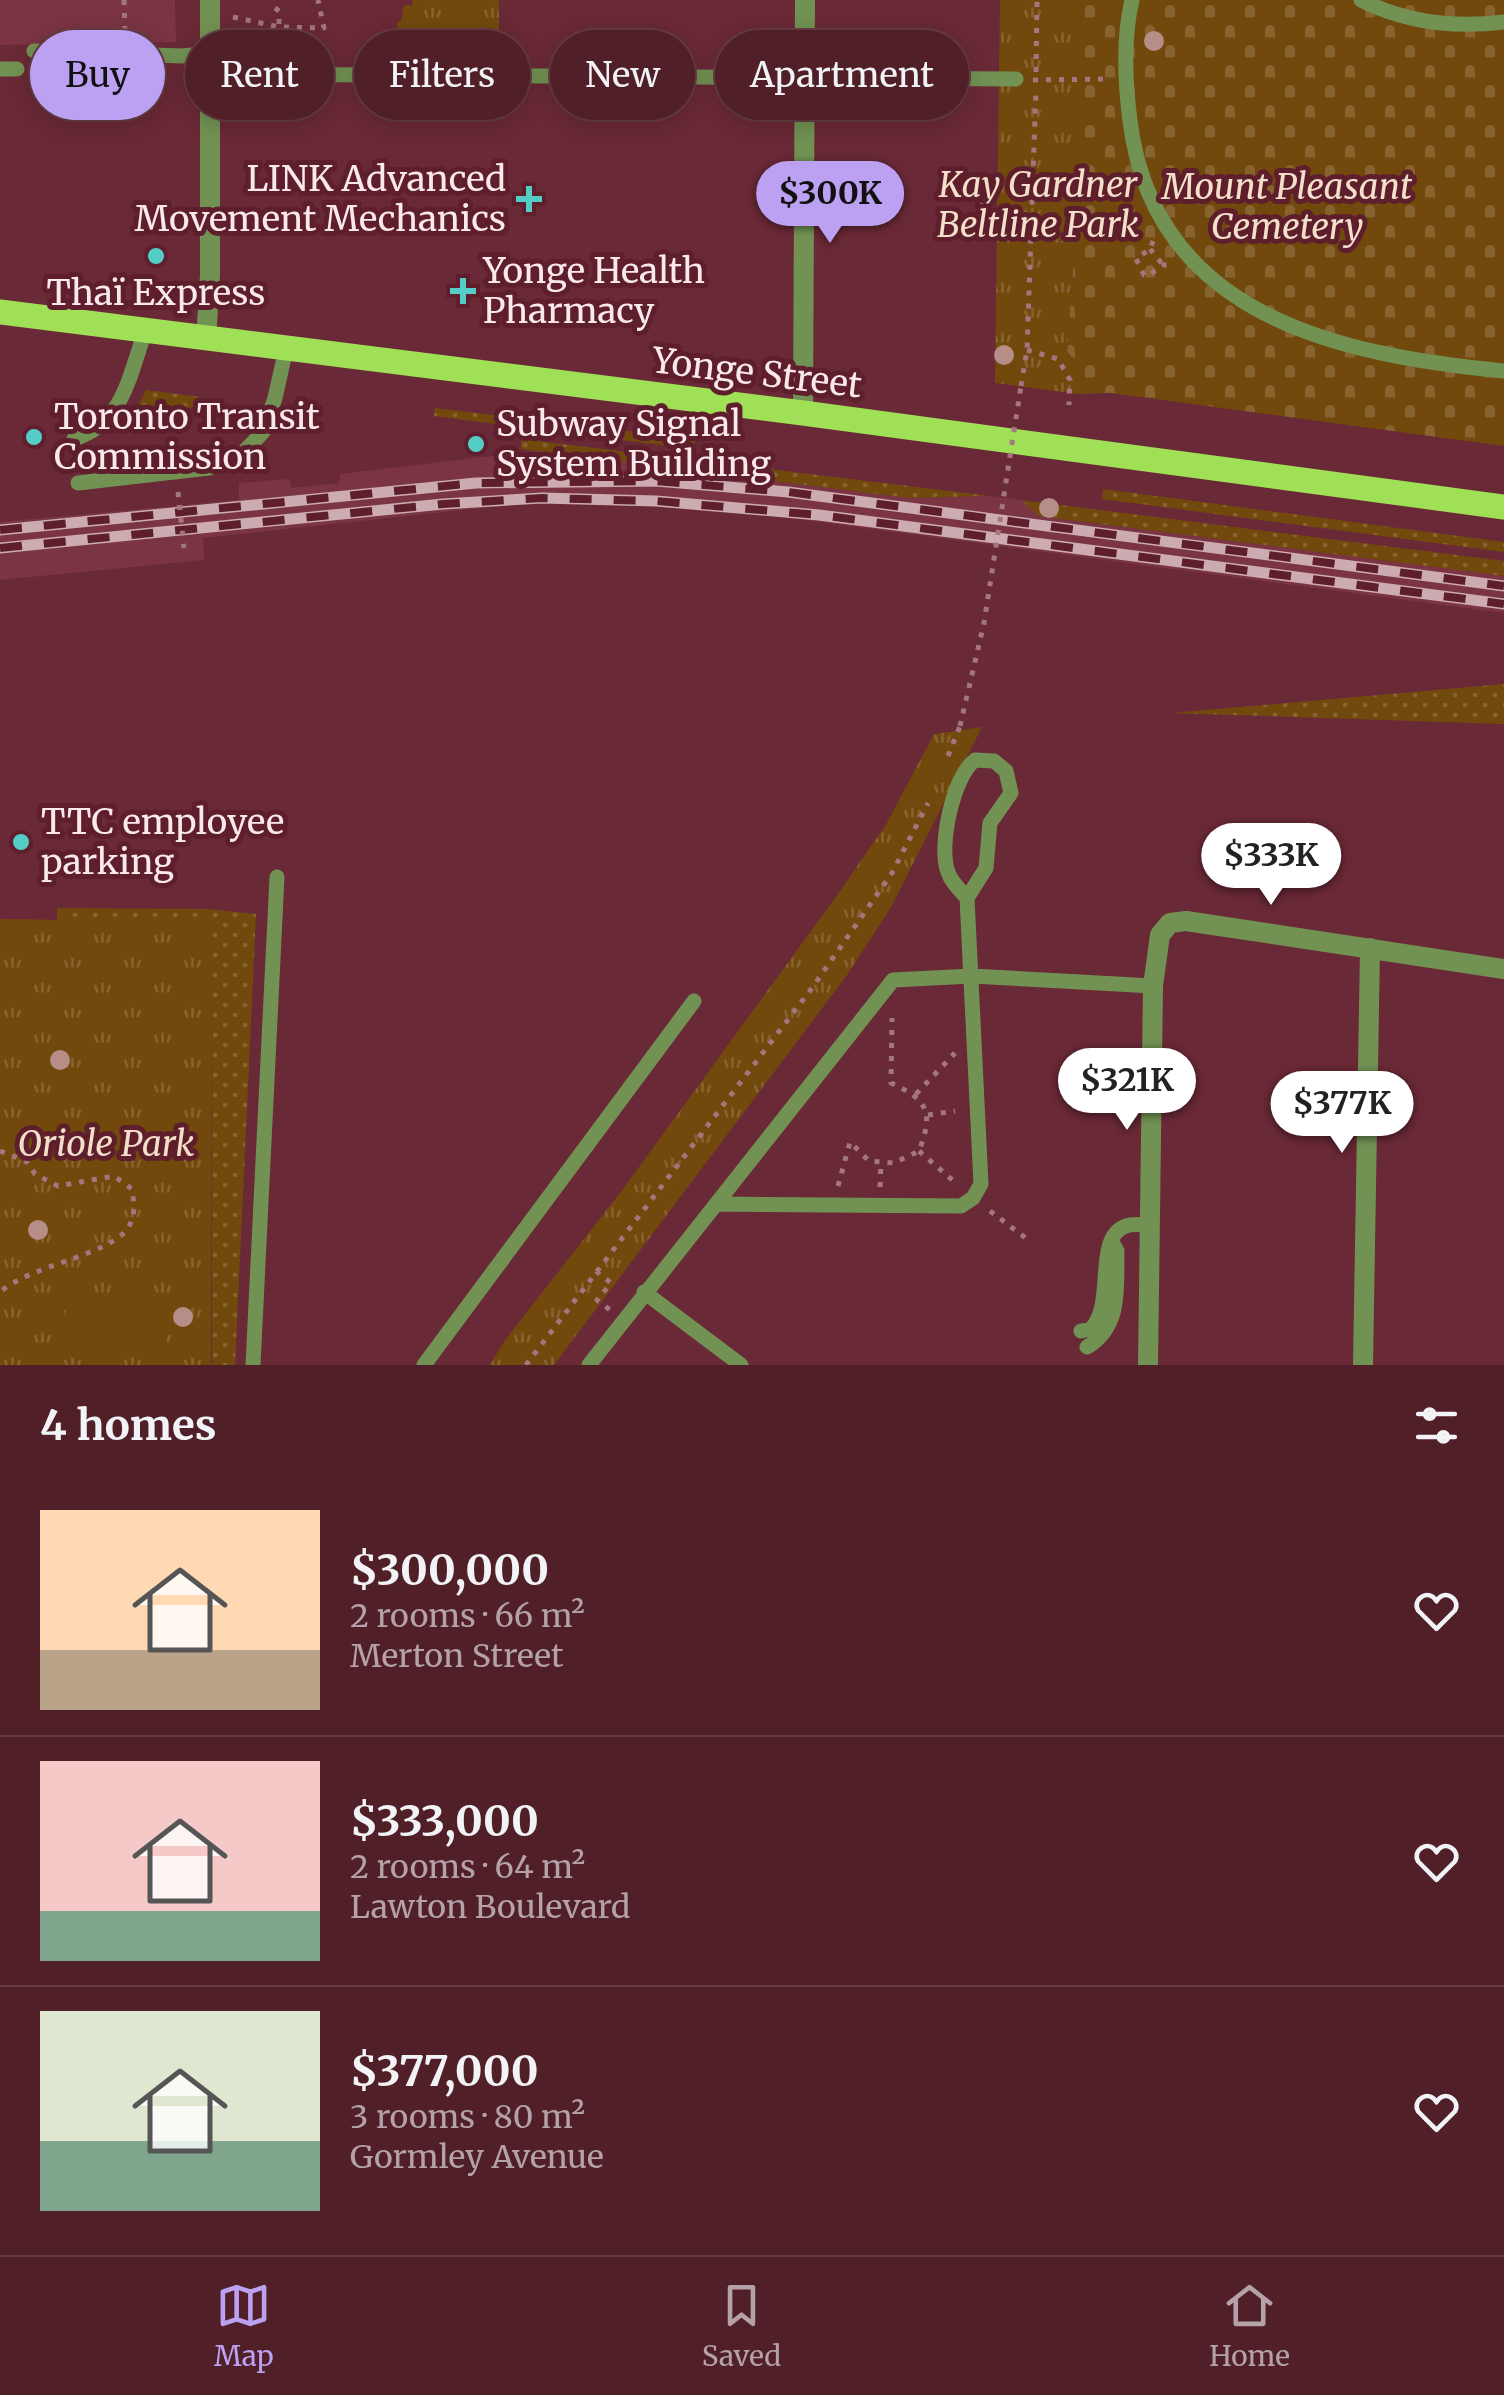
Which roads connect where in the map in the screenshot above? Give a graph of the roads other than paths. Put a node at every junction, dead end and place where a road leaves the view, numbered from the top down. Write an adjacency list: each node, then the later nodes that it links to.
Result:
1 (210, 0): 6 (street)
2 (805, 0): 7 (street)
3 (1132, 0): 18 (lane)
4 (1361, 0): 5 (lane)
5 (1504, 22)
6 (210, 30)
7 (805, 30)
8 (334, 74): 9 (lane)
9 (715, 77)
10 (969, 79): 11 (lane)
11 (1016, 79)
12 (210, 120): 16 (street)
13 (805, 120): 19 (street)
14 (0, 312): 15 (main road, Yonge Street)
15 (146, 332): 16 (main road, Yonge Street); 20 (lane)
16 (206, 340): 17 (main road, Yonge Street)
17 (286, 349): 19 (main road, Yonge Street); 21 (lane)
18 (1504, 371)
19 (803, 413): 22 (main road, Yonge Street)
20 (74, 439)
21 (78, 483)
22 (1504, 507)
23 (277, 876): 36 (lane)
24 (966, 898): 24 (lane); 27 (lane)
25 (1370, 948): 26 (street); 28 (street); 41 (street)
26 (1504, 969)
27 (972, 976): 28 (lane); 30 (lane); 30 (lane)
28 (1153, 986): 31 (street)
29 (694, 1001): 37 (lane)
30 (716, 1204): 33 (lane)
31 (1150, 1225): 32 (lane); 40 (street)
32 (1112, 1242): 34 (lane); 35 (lane)
33 (644, 1292): 38 (lane); 39 (lane)
34 (1081, 1331)
35 (1087, 1347)
36 (253, 1365)
37 (424, 1365)
38 (589, 1365)
39 (741, 1365)
40 (1148, 1365)
41 (1363, 1365)

